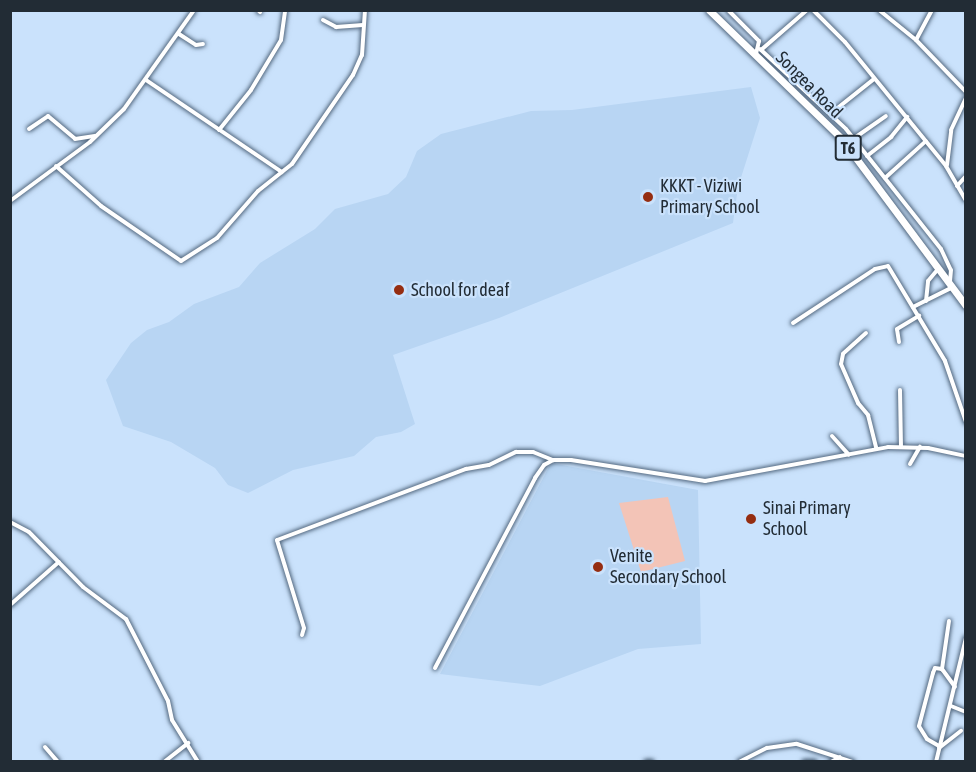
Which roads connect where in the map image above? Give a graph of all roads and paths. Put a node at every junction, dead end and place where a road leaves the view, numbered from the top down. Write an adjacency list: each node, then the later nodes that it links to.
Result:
1 (194, 10): 12 (street)
2 (285, 10): 24 (street)
3 (365, 10): 11 (street)
4 (709, 10): 15 (highway, Songea Road / T6)
5 (728, 10): 15 (street)
6 (807, 10): 15 (street)
7 (813, 10): 16 (street)
8 (879, 10): 13 (street)
9 (932, 10): 13 (street)
10 (323, 20): 11 (street)
11 (363, 25): 31 (street)
12 (179, 34): 14 (street); 17 (street)
13 (916, 40): 18 (street)
14 (203, 44)
15 (759, 51): 20 (street); 37 (highway, Songea Road / T6)
16 (874, 79): 20 (street); 22 (street)
17 (146, 80): 24 (street); 25 (street)
18 (966, 93)
19 (966, 98): 30 (street)
20 (830, 114): 26 (street)
21 (886, 116): 26 (street)
22 (907, 117): 27 (street); 28 (street)
23 (28, 129): 25 (street)
24 (219, 130): 31 (street)
25 (96, 136): 29 (street)
26 (854, 139): 28 (street)
27 (926, 141): 30 (street); 33 (street)
28 (867, 156): 33 (street)
29 (56, 166): 31 (street); 36 (street)
30 (946, 166): 34 (street)
31 (282, 172)
32 (966, 176): 34 (street)
33 (885, 178): 38 (street)
34 (957, 186): 35 (street)
35 (966, 200)
36 (10, 201)
37 (940, 268): 38 (highway, Songea Road / T6); 39 (street)
38 (952, 285): 39 (street); 41 (highway, Songea Road / T6)
39 (926, 301): 40 (street)
40 (913, 306): 42 (street); 43 (street)
41 (966, 306)
42 (919, 316): 45 (street); 47 (street)
43 (793, 323)
44 (866, 333): 51 (street)
45 (899, 342)
46 (900, 390): 49 (street)
47 (966, 422)
48 (832, 436): 52 (street)
49 (901, 446): 50 (street); 51 (street)
50 (920, 447): 53 (street); 55 (street)
51 (876, 448): 52 (street)
52 (849, 455): 54 (street)
53 (966, 456)
54 (553, 460): 60 (street); 62 (street)
55 (910, 464)
56 (10, 522): 57 (street)
57 (59, 562): 58 (street); 68 (street)
58 (10, 606)
59 (948, 621): 63 (street)
60 (302, 635)
61 (966, 638): 64 (street)
62 (435, 668)
63 (942, 669): 64 (street); 70 (street)
64 (955, 688): 65 (street)
65 (951, 706): 66 (street); 70 (street)
66 (966, 712)
67 (962, 731): 70 (street)
68 (188, 743): 73 (street); 74 (street)
69 (45, 747): 72 (street)
70 (939, 747): 82 (street)
71 (840, 757): 77 (street); 80 (street); 81 (street)
72 (58, 762)
73 (164, 762)
74 (198, 762)
75 (646, 762): 76 (street)
76 (652, 762)
77 (739, 762)
78 (804, 762): 79 (street)
79 (815, 762)
80 (831, 762)
81 (853, 762)
82 (936, 762)

